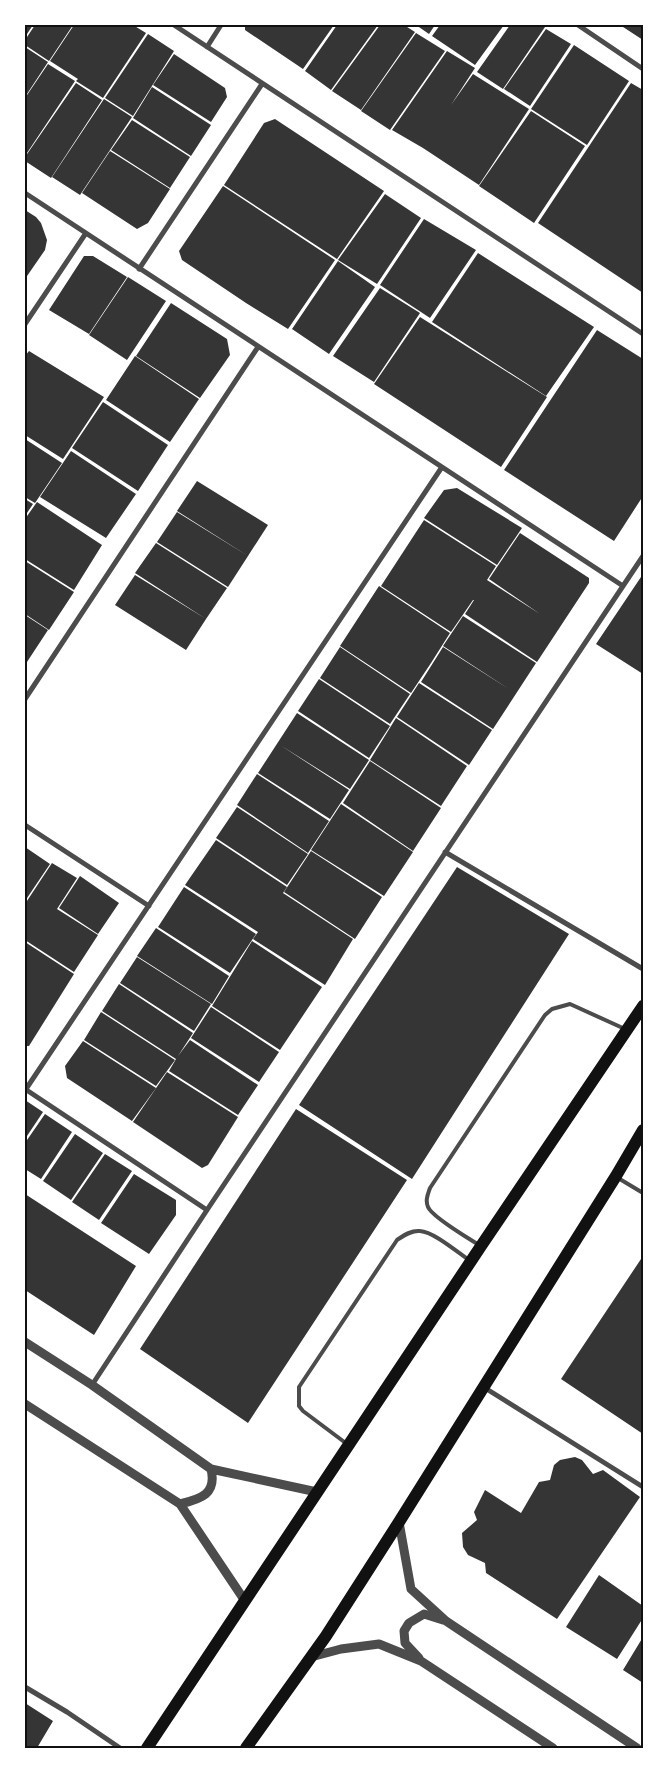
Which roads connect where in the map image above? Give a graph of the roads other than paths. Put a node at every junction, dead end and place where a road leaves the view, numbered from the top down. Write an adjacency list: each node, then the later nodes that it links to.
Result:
1 (174, 25): 4 (street)
2 (221, 25): 4 (street)
3 (578, 25): 5 (street)
4 (207, 47): 6 (street)
5 (643, 68)
6 (262, 84): 9 (street); 11 (street)
7 (25, 193): 8 (street)
8 (86, 233): 9 (street); 10 (street)
9 (139, 268): 12 (street)
10 (25, 324)
11 (643, 334)
12 (258, 346): 13 (street); 16 (street)
13 (442, 467): 15 (street); 19 (street)
14 (643, 556): 15 (street)
15 (623, 586): 18 (street)
16 (25, 698)
17 (25, 825): 19 (street)
18 (445, 852): 20 (street); 27 (street)
19 (148, 906): 23 (street)
20 (643, 969)
21 (643, 1006): 22 (main road)
22 (627, 1030): 28 (main road); 28 (lane)
23 (25, 1089): 27 (street)
24 (643, 1130): 25 (main road)
25 (616, 1176): 26 (lane); 32 (main road)
26 (643, 1193)
27 (207, 1210): 31 (street)
28 (481, 1246): 29 (main road)
29 (471, 1262): 34 (main road); 34 (lane)
30 (25, 1342): 31 (street)
31 (92, 1385): 35 (street)
32 (484, 1388): 36 (street); 39 (main road)
33 (25, 1404): 38 (street)
34 (349, 1445): 37 (main road)
35 (211, 1469): 37 (street); 38 (street)
36 (643, 1487)
37 (317, 1492): 40 (main road)
38 (180, 1504): 40 (street)
39 (399, 1522): 41 (street); 42 (main road)
40 (245, 1601): 46 (main road)
41 (446, 1621): 43 (street); 49 (street)
42 (311, 1657): 43 (street); 47 (main road)
43 (421, 1661): 48 (street)
44 (25, 1687): 45 (street)
45 (120, 1748)
46 (147, 1748)
47 (246, 1748)
48 (553, 1748)
49 (637, 1748)

